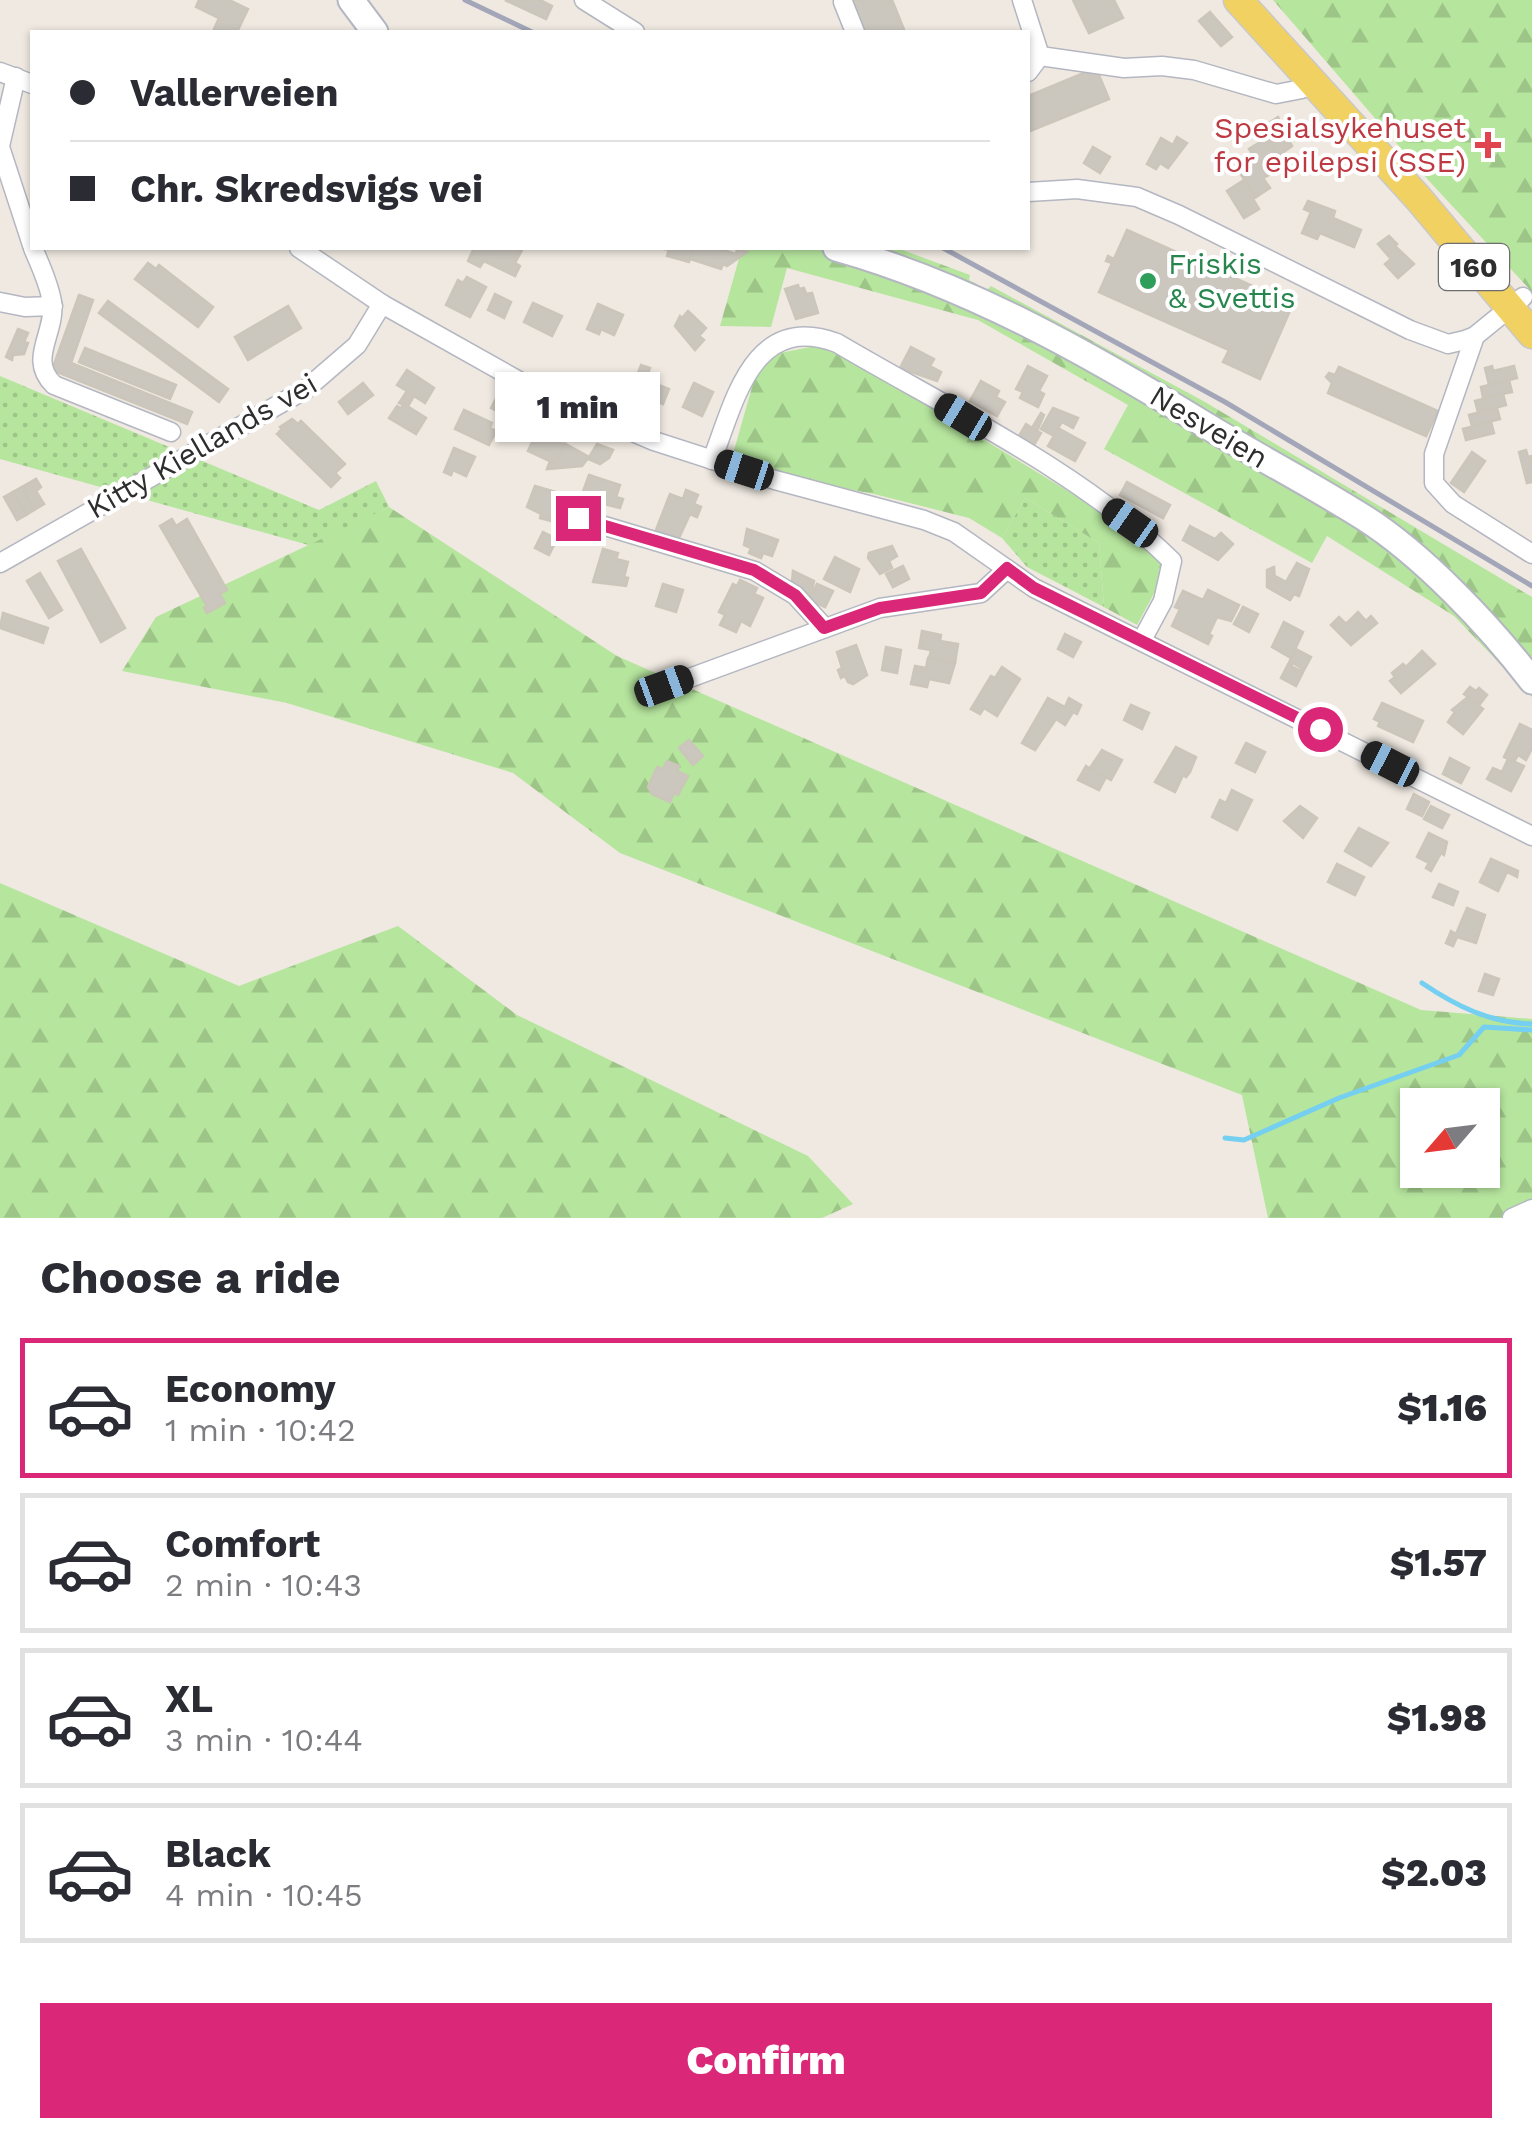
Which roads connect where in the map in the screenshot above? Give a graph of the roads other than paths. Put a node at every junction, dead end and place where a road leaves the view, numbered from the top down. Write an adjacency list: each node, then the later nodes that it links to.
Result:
1 (351, 0): 7 (street)
2 (584, 0): 6 (street)
3 (1022, 0): 10 (street)
4 (1238, 0): 22 (main road, 160)
5 (843, 2): 9 (street)
6 (609, 7): 8 (street)
7 (374, 30)
8 (634, 30)
9 (854, 30)
10 (1040, 56): 11 (street); 13 (street)
11 (1030, 69)
12 (16, 77): 14 (street)
13 (1302, 89)
14 (0, 147): 16 (street)
15 (1030, 192): 25 (street)
16 (30, 237)
17 (34, 250): 23 (street)
18 (302, 250): 21 (street)
19 (842, 250): 34 (street, Nesveien)
20 (0, 302): 23 (street)
21 (382, 304): 27 (street); 30 (street, Kitty Kiellands vei)
22 (1522, 304): 24 (main road, 160); 25 (street)
23 (53, 306): 26 (street)
24 (1532, 334)
25 (1475, 336): 29 (street)
26 (171, 432)
27 (712, 460): 31 (street); 33 (street)
28 (578, 518): 32 (street)
29 (1532, 554)
30 (0, 563)
31 (1007, 568): 32 (street); 33 (street)
32 (824, 628): 35 (street)
33 (1142, 640): 36 (street)
34 (1532, 681)
35 (664, 686)
36 (1532, 836)
37 (1532, 1209): 38 (street)
38 (1512, 1218)

